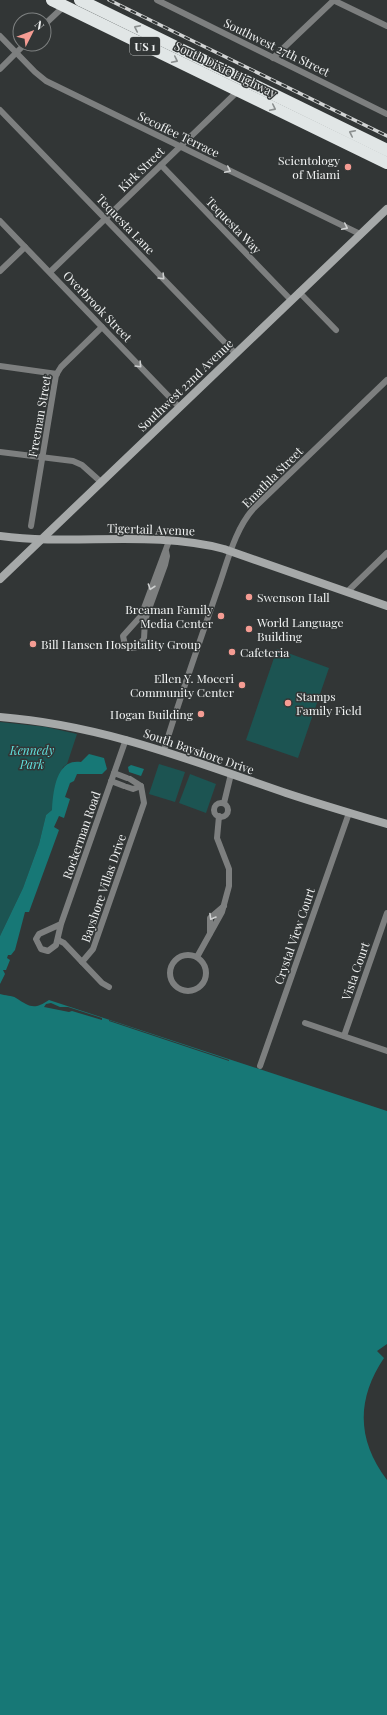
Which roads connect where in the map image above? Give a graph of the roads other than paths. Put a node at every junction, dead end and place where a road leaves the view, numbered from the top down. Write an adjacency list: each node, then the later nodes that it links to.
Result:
1 (52, 0): 5 (highway, South Dixie Highway / US 1)
2 (80, 0): 6 (highway, South Dixie Highway / US 1)
3 (157, 0): 11 (street, Southwest 27th Street)
4 (334, 0): 8 (street); 11 (street)
5 (68, 2): 6 (highway); 7 (street); 14 (highway, South Dixie Highway / US 1, one-way to 14)
6 (115, 17): 13 (highway, South Dixie Highway / US 1, one-way to 6)
7 (52, 18)
8 (387, 26)
9 (0, 36): 10 (street, Secoffee Terrace)
10 (16, 53): 12 (street); 17 (street, Secoffee Terrace)
11 (273, 58): 16 (street, Southwest 27th Street)
12 (0, 69)
13 (248, 82): 14 (street, Kirk Street); 18 (highway, South Dixie Highway / US 1, one-way to 13)
14 (238, 91): 17 (street, Kirk Street); 19 (highway, South Dixie Highway / US 1, one-way to 19)
15 (0, 110): 22 (street, Tequesta Lane)
16 (387, 114)
17 (180, 147): 20 (street, Kirk Street); 24 (street, Secoffee Terrace, one-way to 24)
18 (387, 150)
19 (387, 164)
20 (161, 165): 22 (street, Kirk Street); 29 (street, Tequesta Way)
21 (386, 212): 24 (street, Southwest 22nd Avenue)
22 (105, 219): 27 (street, Kirk Street); 32 (street, Tequesta Lane, one-way to 32)
23 (0, 221): 25 (street, Overbrook Street)
24 (360, 234): 28 (street, Southwest 22nd Avenue)
25 (25, 247): 26 (street); 27 (street, Overbrook Street)
26 (0, 271)
27 (50, 272): 30 (street, Overbrook Street)
28 (299, 292): 29 (street, Southwest 22nd Avenue); 31 (street)
29 (291, 300): 32 (street, Southwest 22nd Avenue)
30 (102, 327): 34 (street, Freeman Street); 36 (street, Overbrook Street, one-way to 36)
31 (336, 330)
32 (236, 353): 36 (street, Southwest 22nd Avenue)
33 (0, 366): 34 (street)
34 (57, 374): 38 (street, Freeman Street)
35 (387, 380): 48 (street, Emathla Street)
36 (179, 407): 39 (street, Southwest 22nd Avenue)
37 (0, 452): 38 (street)
38 (42, 458): 39 (street); 41 (street, Freeman Street)
39 (101, 482): 40 (street, Southwest 22nd Avenue)
40 (60, 522): 44 (street, Southwest 22nd Avenue); 45 (street)
41 (31, 526)
42 (0, 536): 43 (street, Tigertail Avenue)
43 (20, 538): 44 (street, Tigertail Avenue); 50 (street)
44 (41, 539): 45 (street, Tigertail Avenue); 50 (street, Southwest 22nd Avenue)
45 (66, 539): 46 (street, Tigertail Avenue)
46 (169, 540): 47 (street); 48 (street, Tigertail Avenue)
47 (166, 551): 47 (street, one-way to 47)
48 (231, 552): 52 (street, Tigertail Avenue); 56 (street, Emathla Street)
49 (387, 553): 52 (street)
50 (26, 554): 51 (street, Southwest 22nd Avenue)
51 (0, 579)
52 (347, 592): 53 (street, Tigertail Avenue)
53 (387, 606)
54 (0, 717): 55 (street, South Bayshore Drive)
55 (126, 739): 56 (street, South Bayshore Drive); 57 (street, Rockerman Road)
56 (164, 750): 58 (street, South Bayshore Drive)
57 (114, 773): 59 (street, Rockerman Road); 60 (street)
58 (231, 774): 61 (street); 62 (street, South Bayshore Drive)
59 (111, 781): 60 (street); 66 (street, Rockerman Road)
60 (141, 786): 69 (street, Bayshore Villas Drive)
61 (224, 803): 63 (street); 63 (street)
62 (349, 813): 64 (street, South Bayshore Drive); 74 (street, Crystal View Court)
63 (219, 816): 68 (street)
64 (387, 824)
65 (387, 913): 72 (street, Vista Court)
66 (61, 924): 67 (street, Rockerman Road); 67 (street)
67 (58, 940): 69 (street, Bayshore Villas Drive)
68 (197, 957): 68 (street)
69 (82, 962): 70 (street)
70 (109, 987)
71 (306, 1023): 72 (street)
72 (344, 1036): 73 (street)
73 (387, 1051)
74 (260, 1066)

